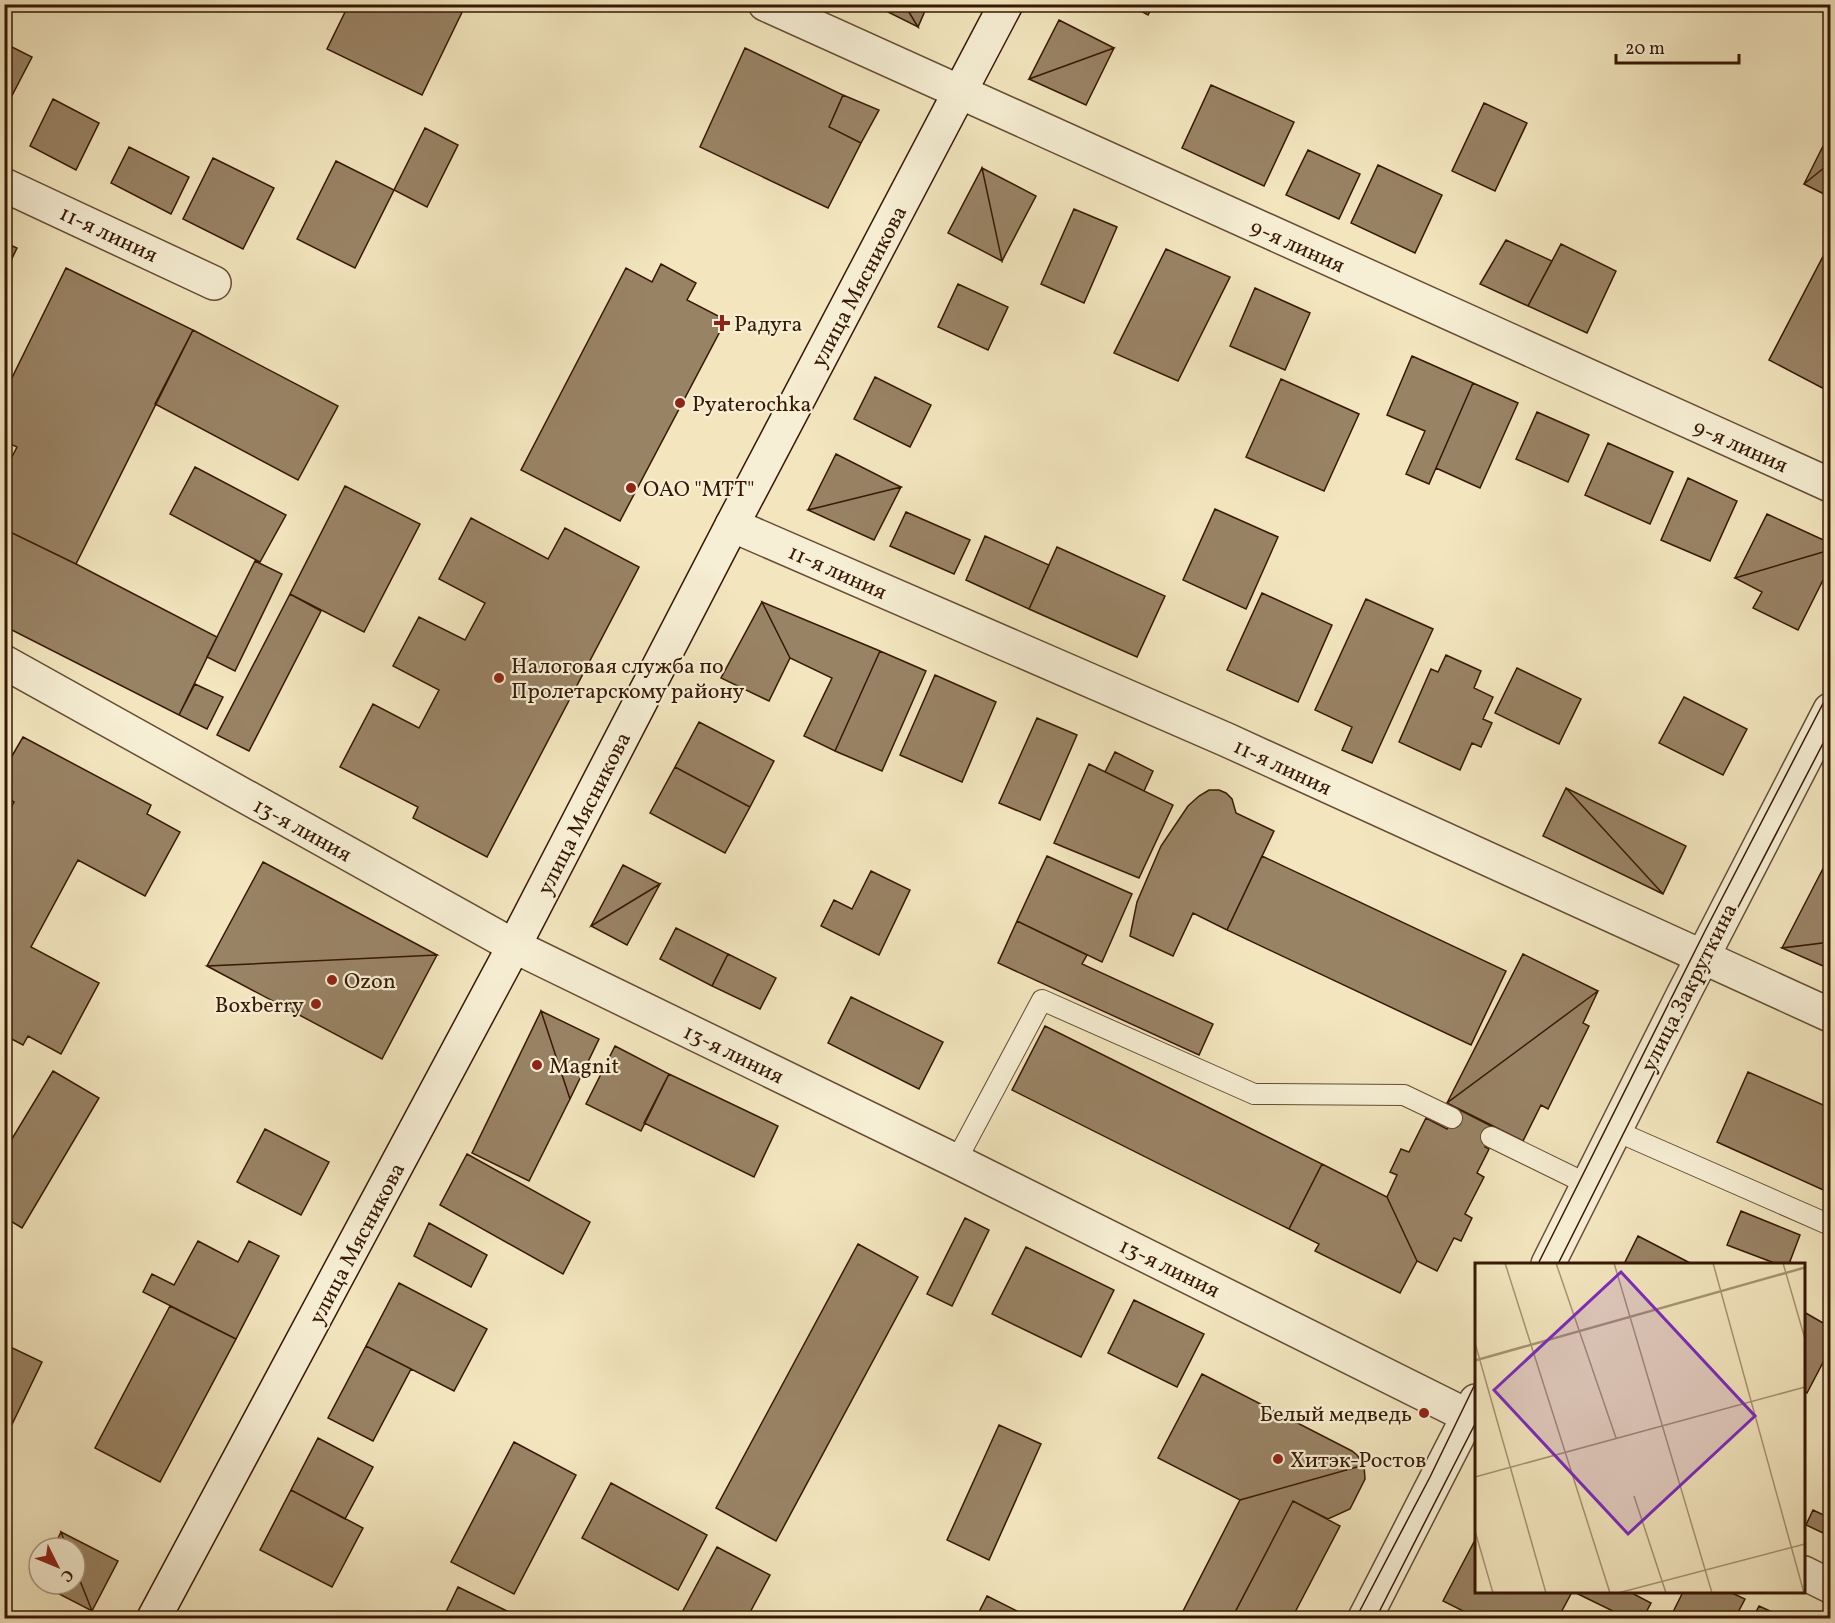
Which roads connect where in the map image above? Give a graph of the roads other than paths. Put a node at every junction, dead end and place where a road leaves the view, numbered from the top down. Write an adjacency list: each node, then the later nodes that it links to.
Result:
1 (765, 4): 3 (street, 9-я линия)
2 (1006, 4): 3 (street, улица Мясникова)
3 (960, 93): 6 (street, 9-я линия); 7 (street, улица Мясникова)
4 (4, 185): 5 (street, 11-я линия)
5 (214, 283)
6 (1830, 485)
7 (732, 525): 10 (street, улица Мясникова); 11 (street, 11-я линия)
8 (4, 662): 10 (street, 13-я линия)
9 (1830, 710): 11 (street, улица Закруткина)
10 (514, 946): 16 (street, 13-я линия); 23 (street, улица Мясникова)
11 (1702, 957): 12 (street, 11-я линия); 14 (street, улица Закруткина)
12 (1830, 1015)
13 (1452, 1118): 16 (lane)
14 (1616, 1131): 17 (street, улица Закруткина); 18 (lane)
15 (1491, 1137): 17 (lane)
16 (956, 1161): 20 (street, 13-я линия)
17 (1589, 1185): 19 (street, улица Закруткина)
18 (1830, 1225)
19 (1549, 1263)
20 (1474, 1413): 24 (street)
21 (1805, 1574): 22 (street)
22 (1830, 1586)
23 (154, 1618)
24 (1365, 1618)

